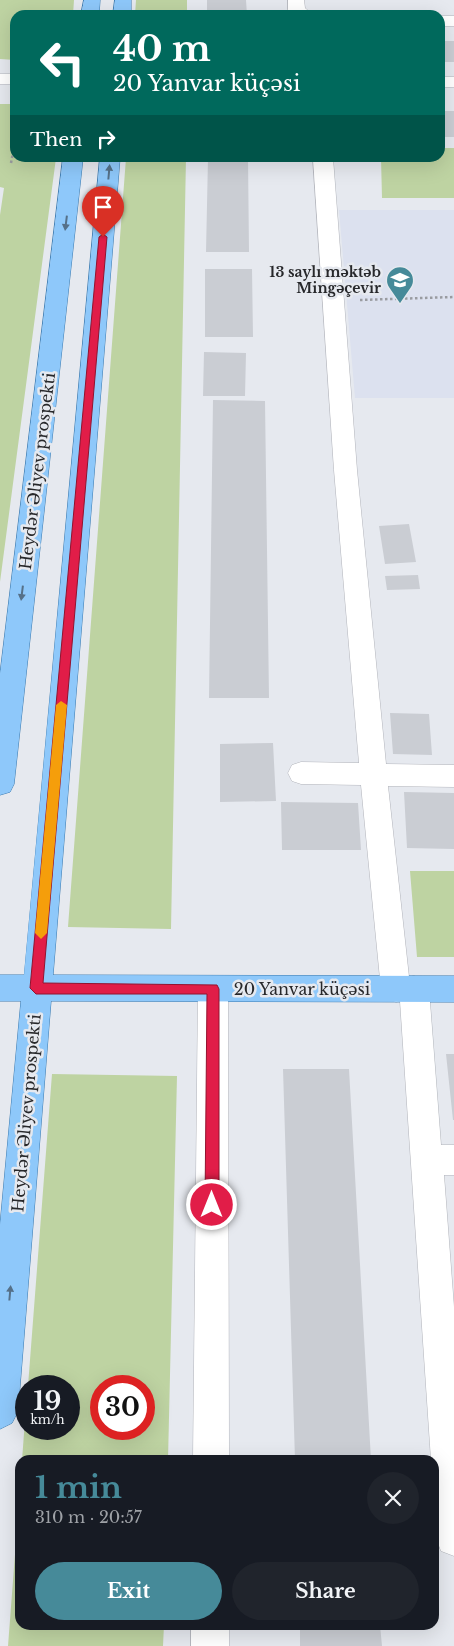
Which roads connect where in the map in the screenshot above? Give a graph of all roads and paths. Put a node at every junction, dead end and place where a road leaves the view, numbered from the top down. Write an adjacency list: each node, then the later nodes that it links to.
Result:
1 (74, 162): 9 (main road, Heydər Əliyev prospekti, one-way to 9)
2 (110, 162): 11 (main road, Heydər Əliyev prospekti, one-way to 2)
3 (323, 162): 5 (street)
4 (454, 297): 5 (path)
5 (332, 302): 7 (street)
6 (301, 773): 7 (street)
7 (372, 774): 8 (street); 13 (street)
8 (454, 776)
9 (0, 784)
10 (0, 988): 11 (main road, 20 Yanvar küçəsi)
11 (36, 988): 12 (main road, 20 Yanvar küçəsi); 16 (main road, Heydər Əliyev prospekti, one-way to 11)
12 (213, 989): 13 (main road, 20 Yanvar küçəsi); 17 (street)
13 (405, 989): 14 (main road, 20 Yanvar küçəsi); 15 (street)
14 (454, 989)
15 (440, 1160): 18 (street)
16 (0, 1411)
17 (211, 1455)
18 (454, 1538)
19 (210, 1630): 20 (street)
20 (210, 1646)

